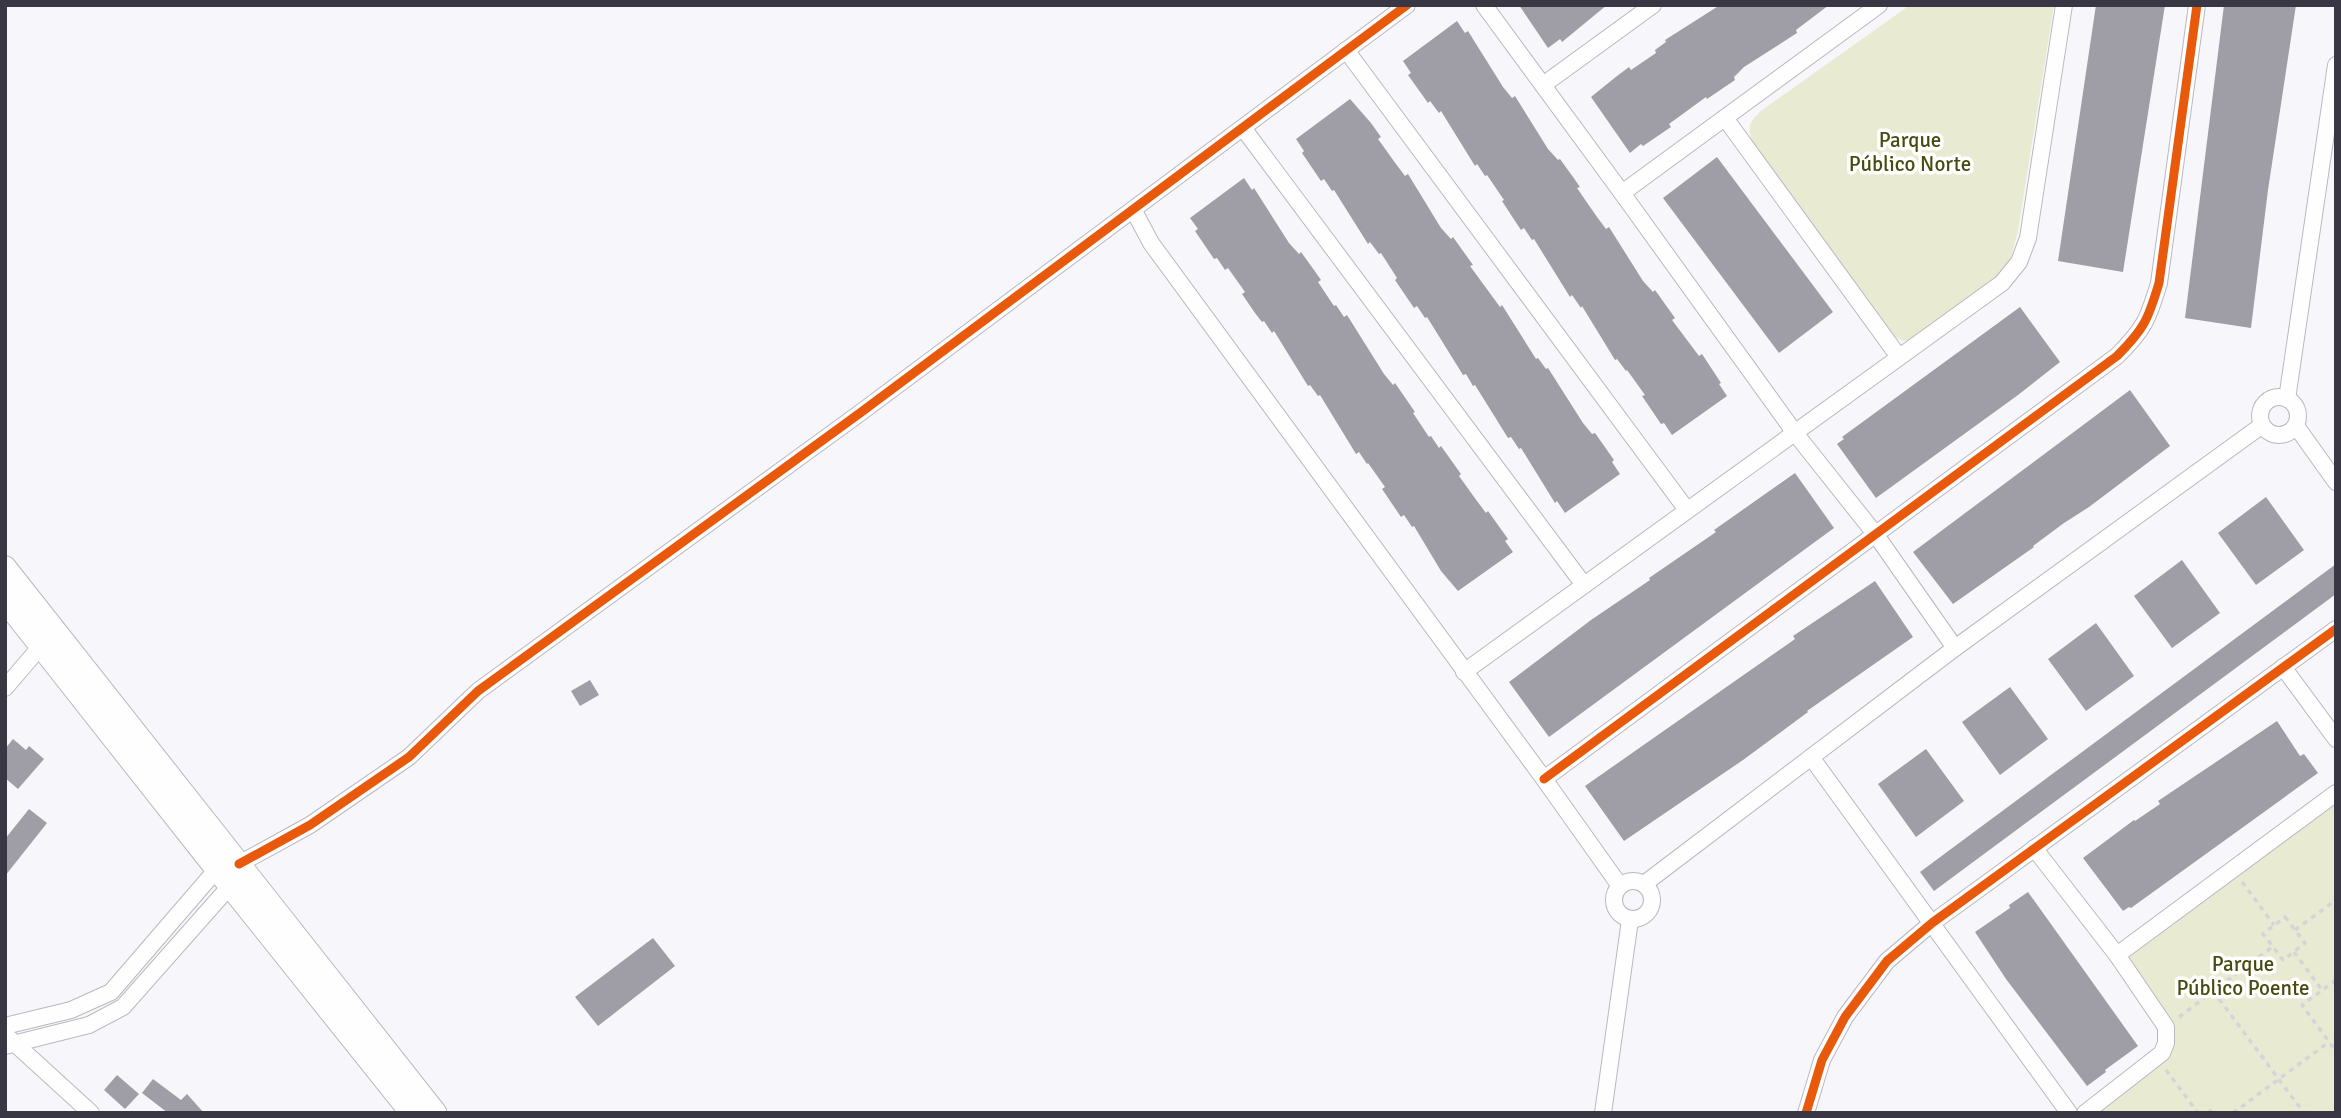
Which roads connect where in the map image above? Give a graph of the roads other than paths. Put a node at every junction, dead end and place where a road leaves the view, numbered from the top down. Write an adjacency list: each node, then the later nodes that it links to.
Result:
1 (1407, 5): 7 (street)
2 (1484, 5): 9 (street)
3 (1653, 5): 9 (street)
4 (1879, 5): 10 (street)
5 (2064, 5): 14 (street)
6 (2197, 5): 21 (street)
7 (1346, 50): 11 (street); 20 (street)
8 (2336, 65): 15 (street)
9 (1543, 85): 12 (street)
10 (1725, 118): 12 (street); 14 (street)
11 (1243, 128): 13 (street); 23 (street)
12 (1622, 192): 18 (street)
13 (1134, 211): 29 (street); 36 (street)
14 (1899, 357): 18 (street)
15 (2287, 399): 16 (street); 17 (street)
16 (2261, 426): 17 (street); 27 (street)
17 (2296, 426): 19 (street)
18 (1795, 433): 20 (street); 21 (street)
19 (2336, 482)
20 (1687, 510): 23 (street)
21 (1876, 534): 27 (street); 33 (street)
22 (5, 568): 36 (street)
23 (1584, 585): 29 (street)
24 (5, 600): 26 (street)
25 (2336, 629): 28 (street)
26 (41, 646): 30 (street); 36 (street)
27 (1955, 648): 32 (street)
28 (2283, 667): 31 (street); 35 (street)
29 (1464, 671): 33 (street)
30 (5, 688)
31 (2336, 738)
32 (1811, 757): 37 (street); 40 (street)
33 (1544, 779): 38 (street)
34 (2336, 793): 41 (street)
35 (2034, 848): 40 (street); 41 (street)
36 (228, 873): 42 (street); 43 (street); 45 (street); 46 (street)
37 (1644, 884): 38 (street); 39 (street)
38 (1620, 886): 39 (street)
39 (1630, 920): 47 (street)
40 (1932, 923): 48 (street); 49 (street)
41 (2117, 955): 50 (street)
42 (5, 1026)
43 (9, 1042): 44 (street)
44 (91, 1113)
45 (412, 1113)
46 (435, 1113)
47 (1603, 1113)
48 (1806, 1113)
49 (2069, 1113)
50 (2085, 1113)

